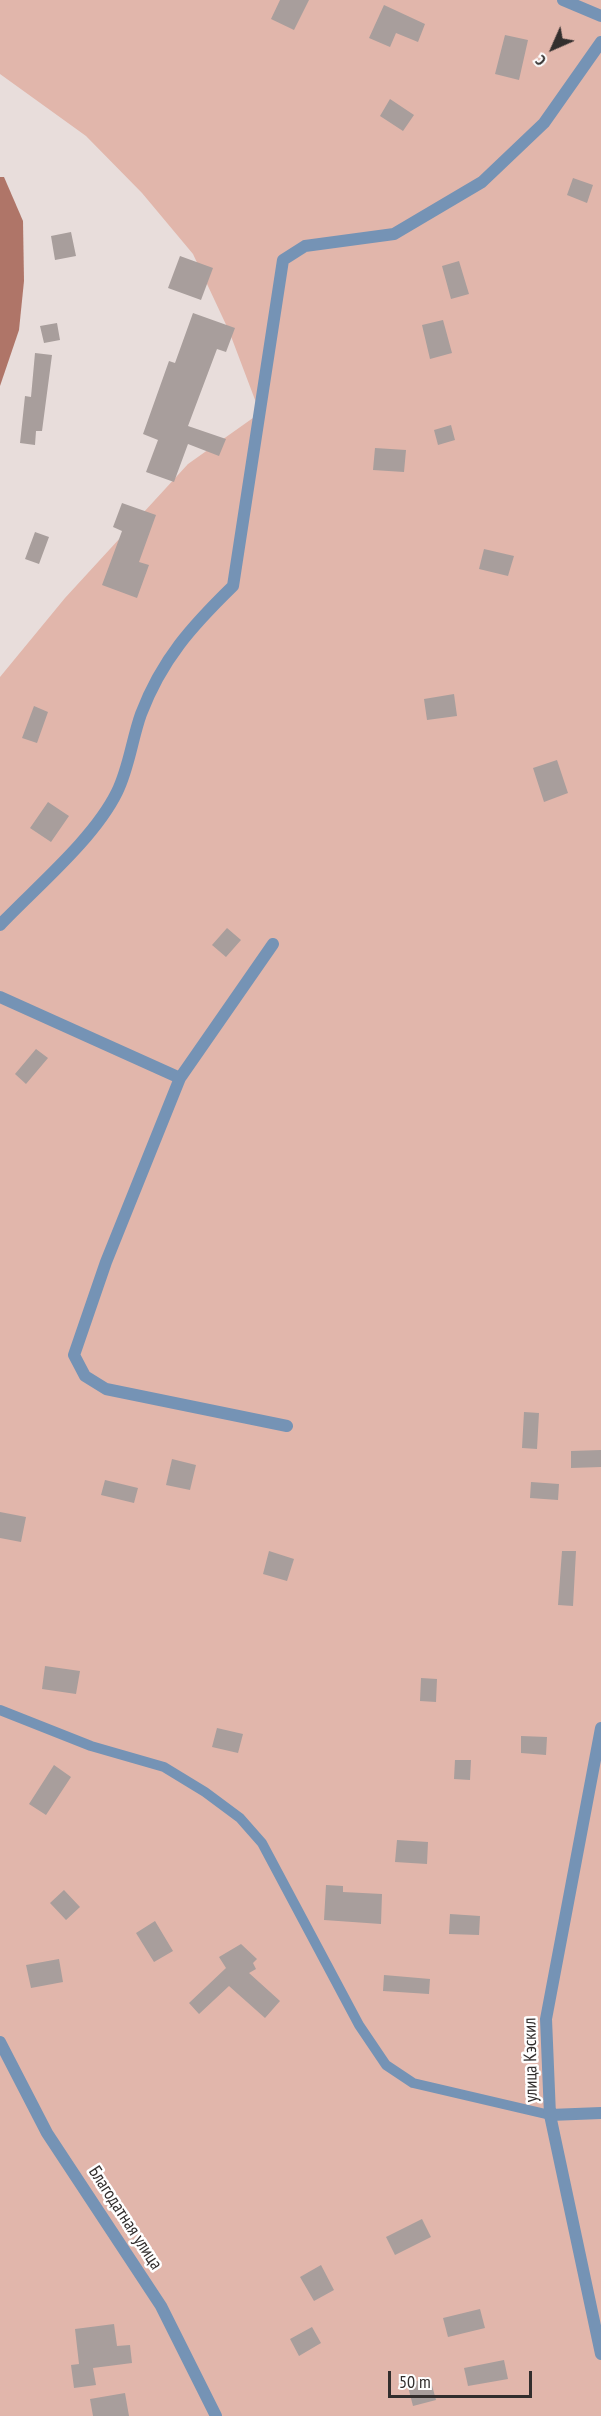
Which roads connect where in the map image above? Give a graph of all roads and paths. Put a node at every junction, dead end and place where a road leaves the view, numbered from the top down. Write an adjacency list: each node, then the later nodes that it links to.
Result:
1 (563, 0): 2 (street)
2 (601, 16)
3 (601, 42): 4 (street)
4 (0, 926)
5 (273, 944): 7 (street)
6 (0, 997): 7 (street)
7 (180, 1078): 8 (street)
8 (287, 1426)
9 (0, 1710): 13 (lane)
10 (601, 1728): 13 (street, улица Кэскил)
11 (0, 2042): 15 (street, Благодатная улица)
12 (601, 2113): 13 (street)
13 (550, 2115): 14 (street, улица Кэскил)
14 (601, 2354)
15 (216, 2416)

